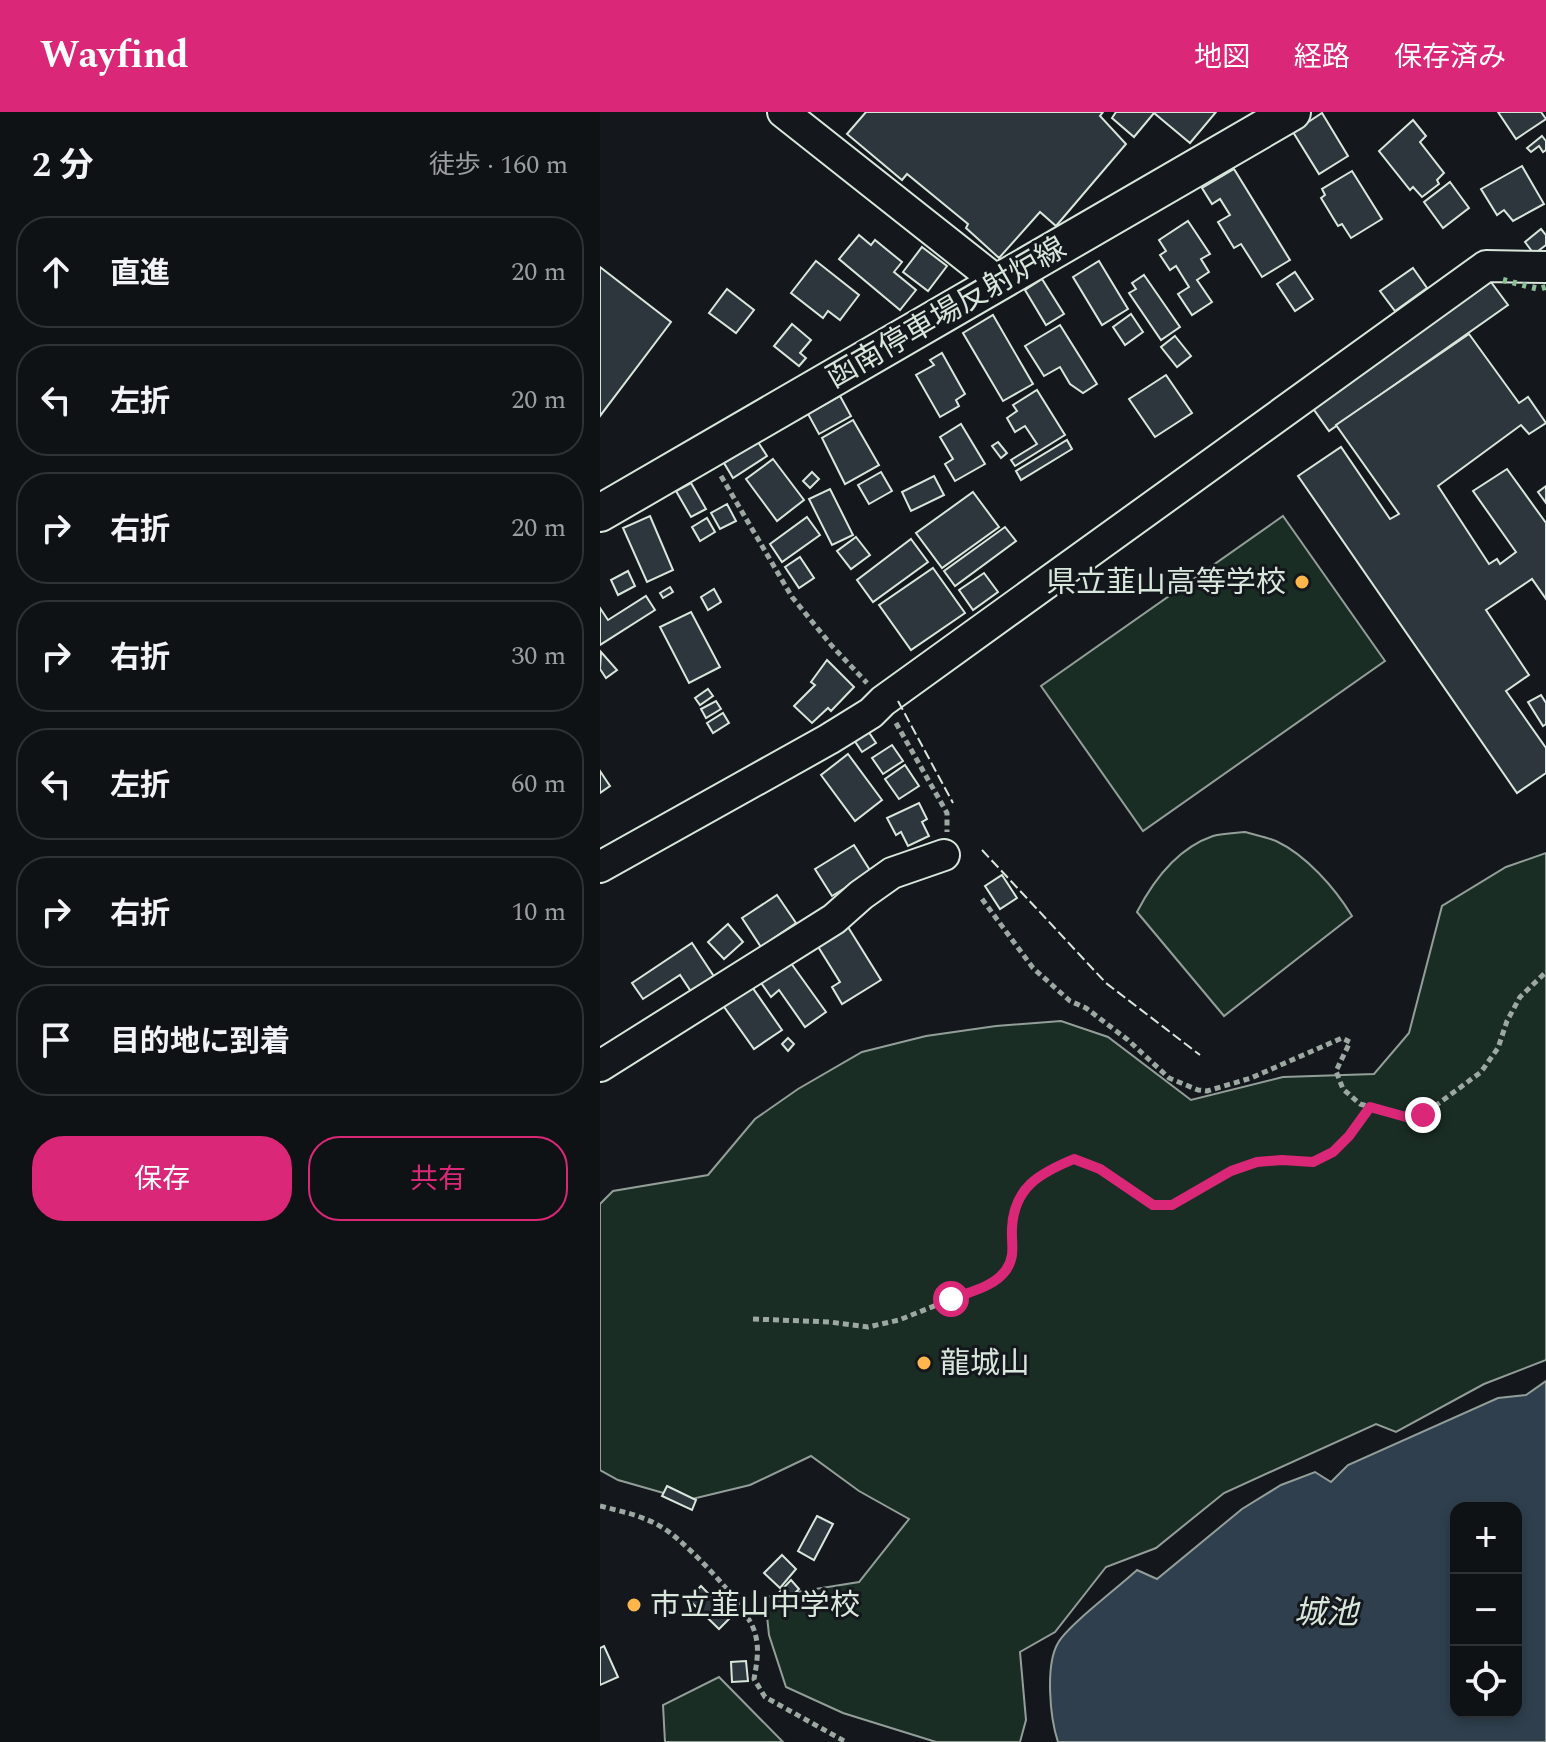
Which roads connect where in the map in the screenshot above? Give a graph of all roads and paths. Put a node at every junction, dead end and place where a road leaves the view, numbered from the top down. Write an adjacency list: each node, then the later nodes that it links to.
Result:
1 (783, 112): 4 (street)
2 (1292, 112): 4 (main road, 函南停車場反射炉線)
3 (1546, 267): 7 (street)
4 (998, 282): 5 (main road, 函南停車場反射炉線)
5 (706, 452): 6 (main road, 函南停車場反射炉線); 7 (path)
6 (600, 513)
7 (883, 701): 8 (path); 9 (street)
8 (944, 855): 12 (street)
9 (600, 867)
10 (982, 899): 13 (path)
11 (1546, 972): 13 (path)
12 (600, 1066)
13 (1370, 1107): 14 (path)
14 (753, 1319)
15 (600, 1506): 16 (path)
16 (846, 1742)

